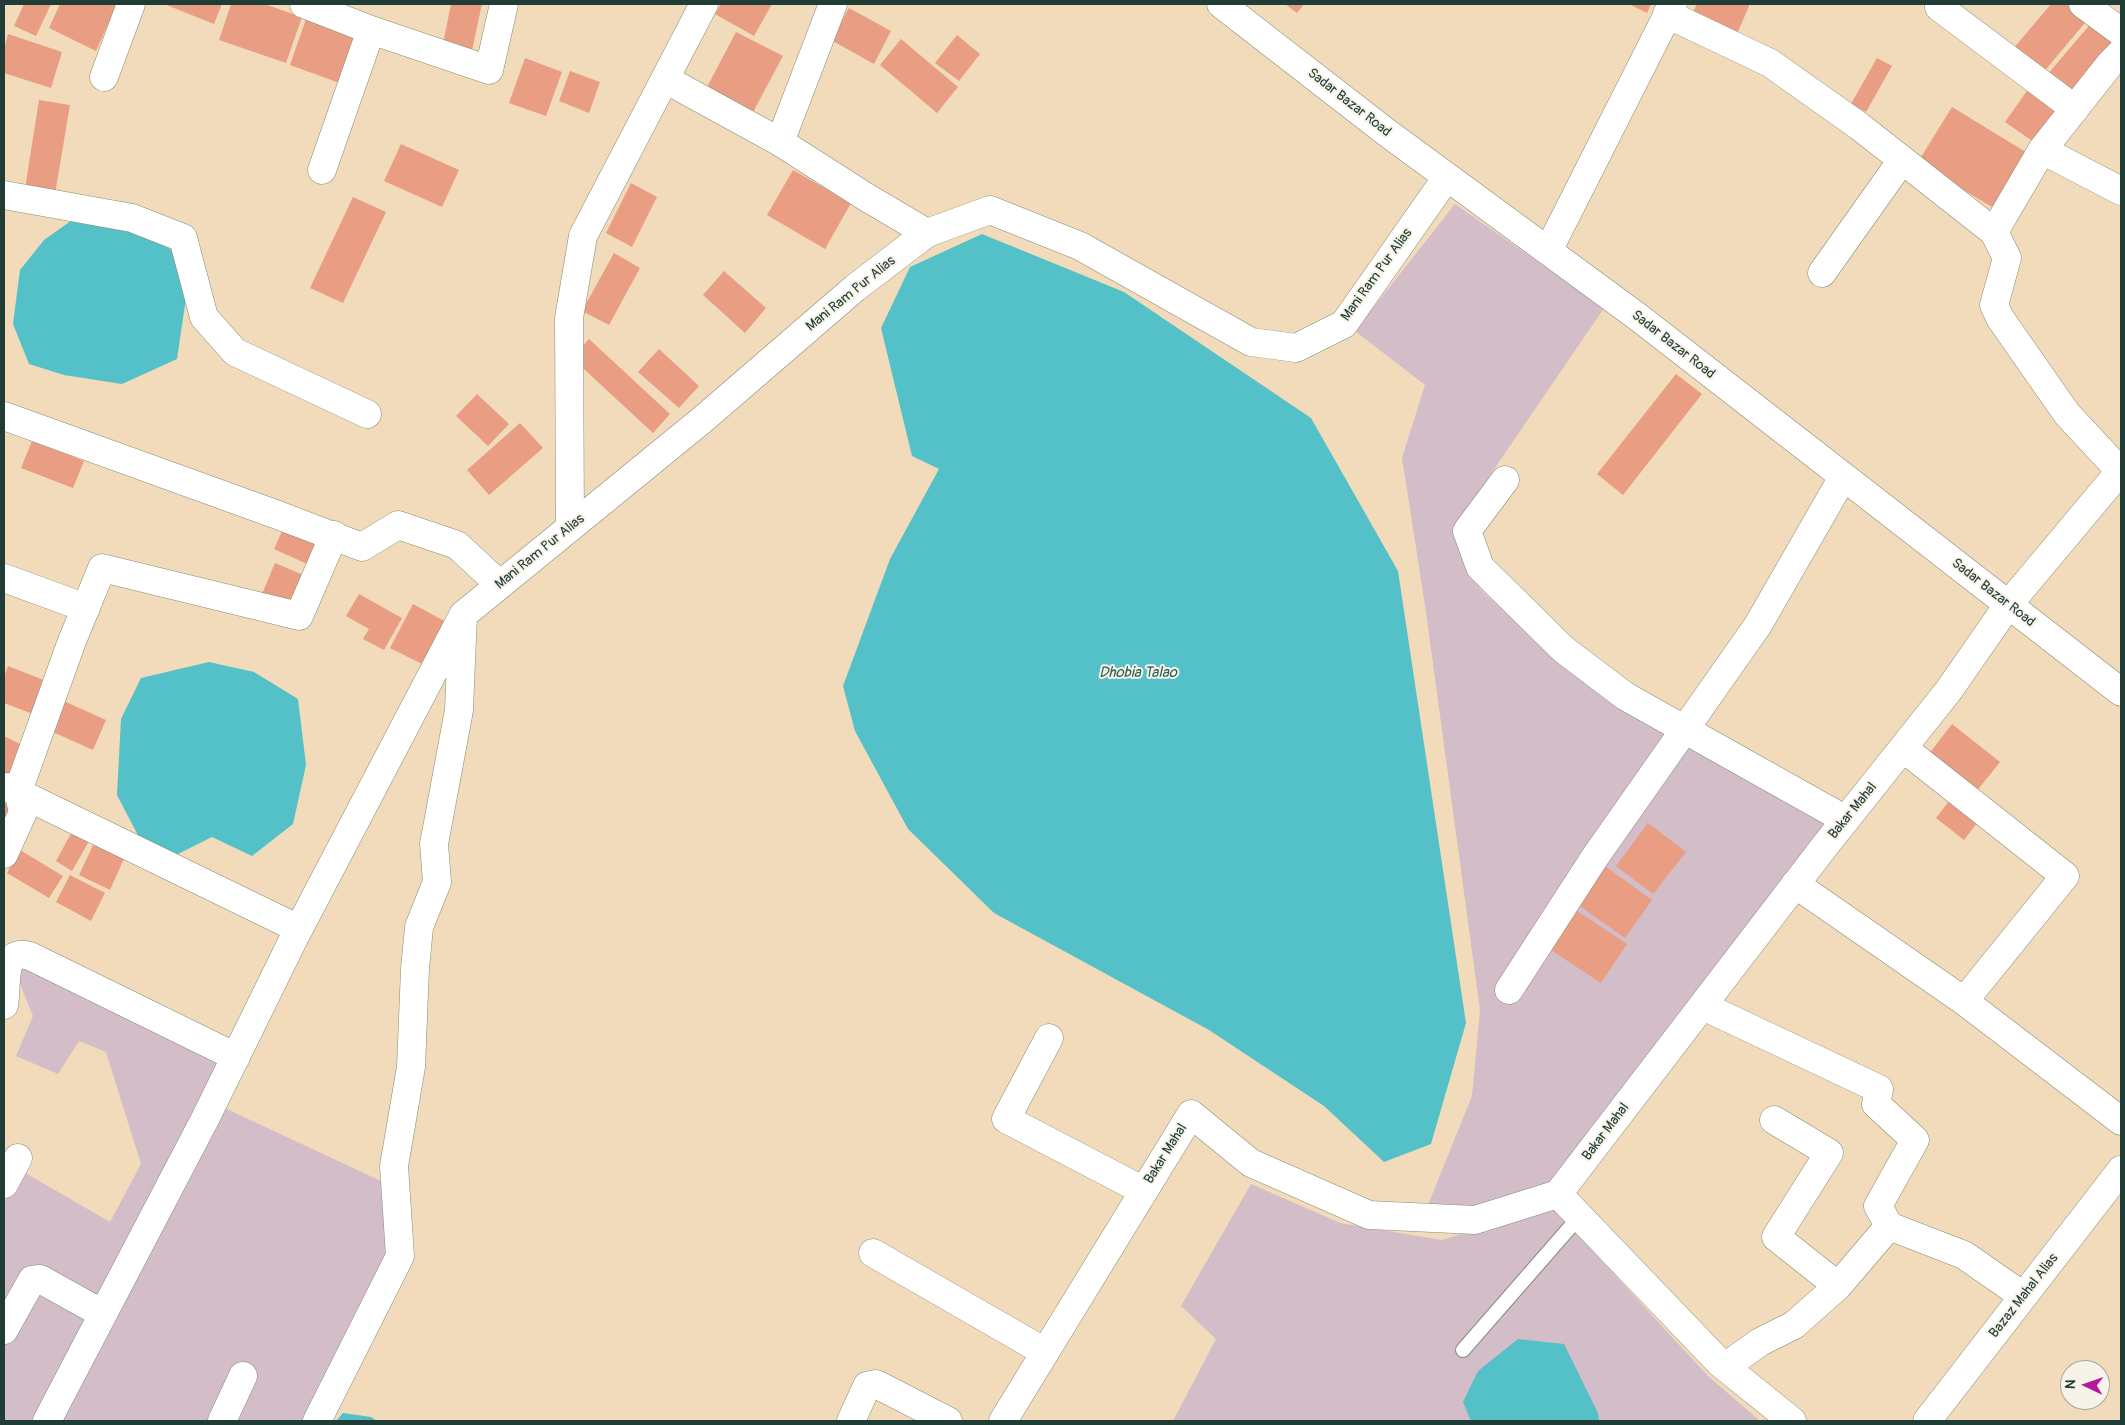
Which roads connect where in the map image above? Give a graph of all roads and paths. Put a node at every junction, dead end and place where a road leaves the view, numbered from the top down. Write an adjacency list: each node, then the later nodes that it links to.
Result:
1 (131, 4): 14 (street)
2 (304, 4): 11 (street)
3 (504, 4): 11 (street)
4 (704, 4): 15 (street)
5 (833, 4): 17 (street)
6 (1221, 4): 10 (street, Sadar Bazar Road)
7 (2083, 4): 12 (street)
8 (1939, 7): 16 (street)
9 (1670, 9): 19 (street); 26 (street)
10 (1248, 12): 21 (street, Sadar Bazar Road)
11 (371, 30): 20 (street)
12 (2121, 32)
13 (2121, 53): 16 (street)
14 (104, 76)
15 (665, 79): 17 (street); 33 (street)
16 (2075, 109): 18 (street)
17 (780, 142): 25 (street)
18 (2042, 150): 22 (street); 24 (street)
19 (1902, 160): 24 (street); 27 (street)
20 (322, 170)
21 (1447, 177): 25 (street, Mani Ram Pur Alias); 26 (street, Sadar Bazar Road)
22 (2121, 191)
23 (4, 195): 28 (street)
24 (1994, 232): 30 (street)
25 (928, 233): 33 (street, Mani Ram Pur Alias)
26 (1548, 251): 31 (street, Sadar Bazar Road)
27 (1822, 274)
28 (367, 414)
29 (4, 416): 34 (street)
30 (2121, 471): 37 (street, Bakar Mahal)
31 (1843, 477): 37 (street, Sadar Bazar Road); 41 (street)
32 (1505, 480): 41 (street)
33 (570, 528): 36 (street, Mani Ram Pur Alias)
34 (334, 535): 36 (street); 38 (street)
35 (4, 578): 38 (street)
36 (500, 585): 39 (street, Mani Ram Pur Alias)
37 (2008, 605): 40 (street, Sadar Bazar Road); 42 (street, Bakar Mahal)
38 (86, 608): 43 (street)
39 (463, 615): 47 (street); 74 (street)
40 (2121, 692)
41 (1685, 729): 44 (street); 48 (street)
42 (1903, 748): 44 (street, Bakar Mahal); 49 (street)
43 (11, 788): 45 (street); 47 (street)
44 (1846, 820): 46 (street, Bakar Mahal)
45 (4, 854)
46 (1796, 884): 49 (street); 51 (street, Bakar Mahal)
47 (299, 929): 53 (street)
48 (1509, 990)
49 (1964, 1001): 55 (street)
50 (4, 1004): 53 (street)
51 (1702, 1006): 60 (street, Bakar Mahal); 62 (street)
52 (1050, 1038): 59 (street)
53 (236, 1057): 66 (street)
54 (1774, 1120): 64 (street)
55 (2121, 1122)
56 (18, 1158): 58 (street)
57 (2121, 1170): 65 (street, Bazaz Mahal Alias)
58 (4, 1184)
59 (1144, 1191): 60 (street, Bakar Mahal); 69 (street, Bakar Mahal)
60 (1558, 1194): 61 (street)
61 (1579, 1218): 68 (lane); 70 (street)
62 (1889, 1226): 64 (street); 65 (street)
63 (873, 1253): 69 (street)
64 (1838, 1286): 70 (street)
65 (2024, 1296): 79 (street, Bazaz Mahal Alias)
66 (103, 1314): 67 (street); 72 (street)
67 (4, 1330)
68 (1463, 1350)
69 (1045, 1352): 77 (street, Bakar Mahal)
70 (1725, 1367): 78 (street)
71 (243, 1376): 73 (street)
72 (47, 1421)
73 (222, 1421)
74 (317, 1421)
75 (851, 1421): 76 (street)
76 (948, 1421)
77 (1003, 1421)
78 (1792, 1421)
79 (1927, 1421)

